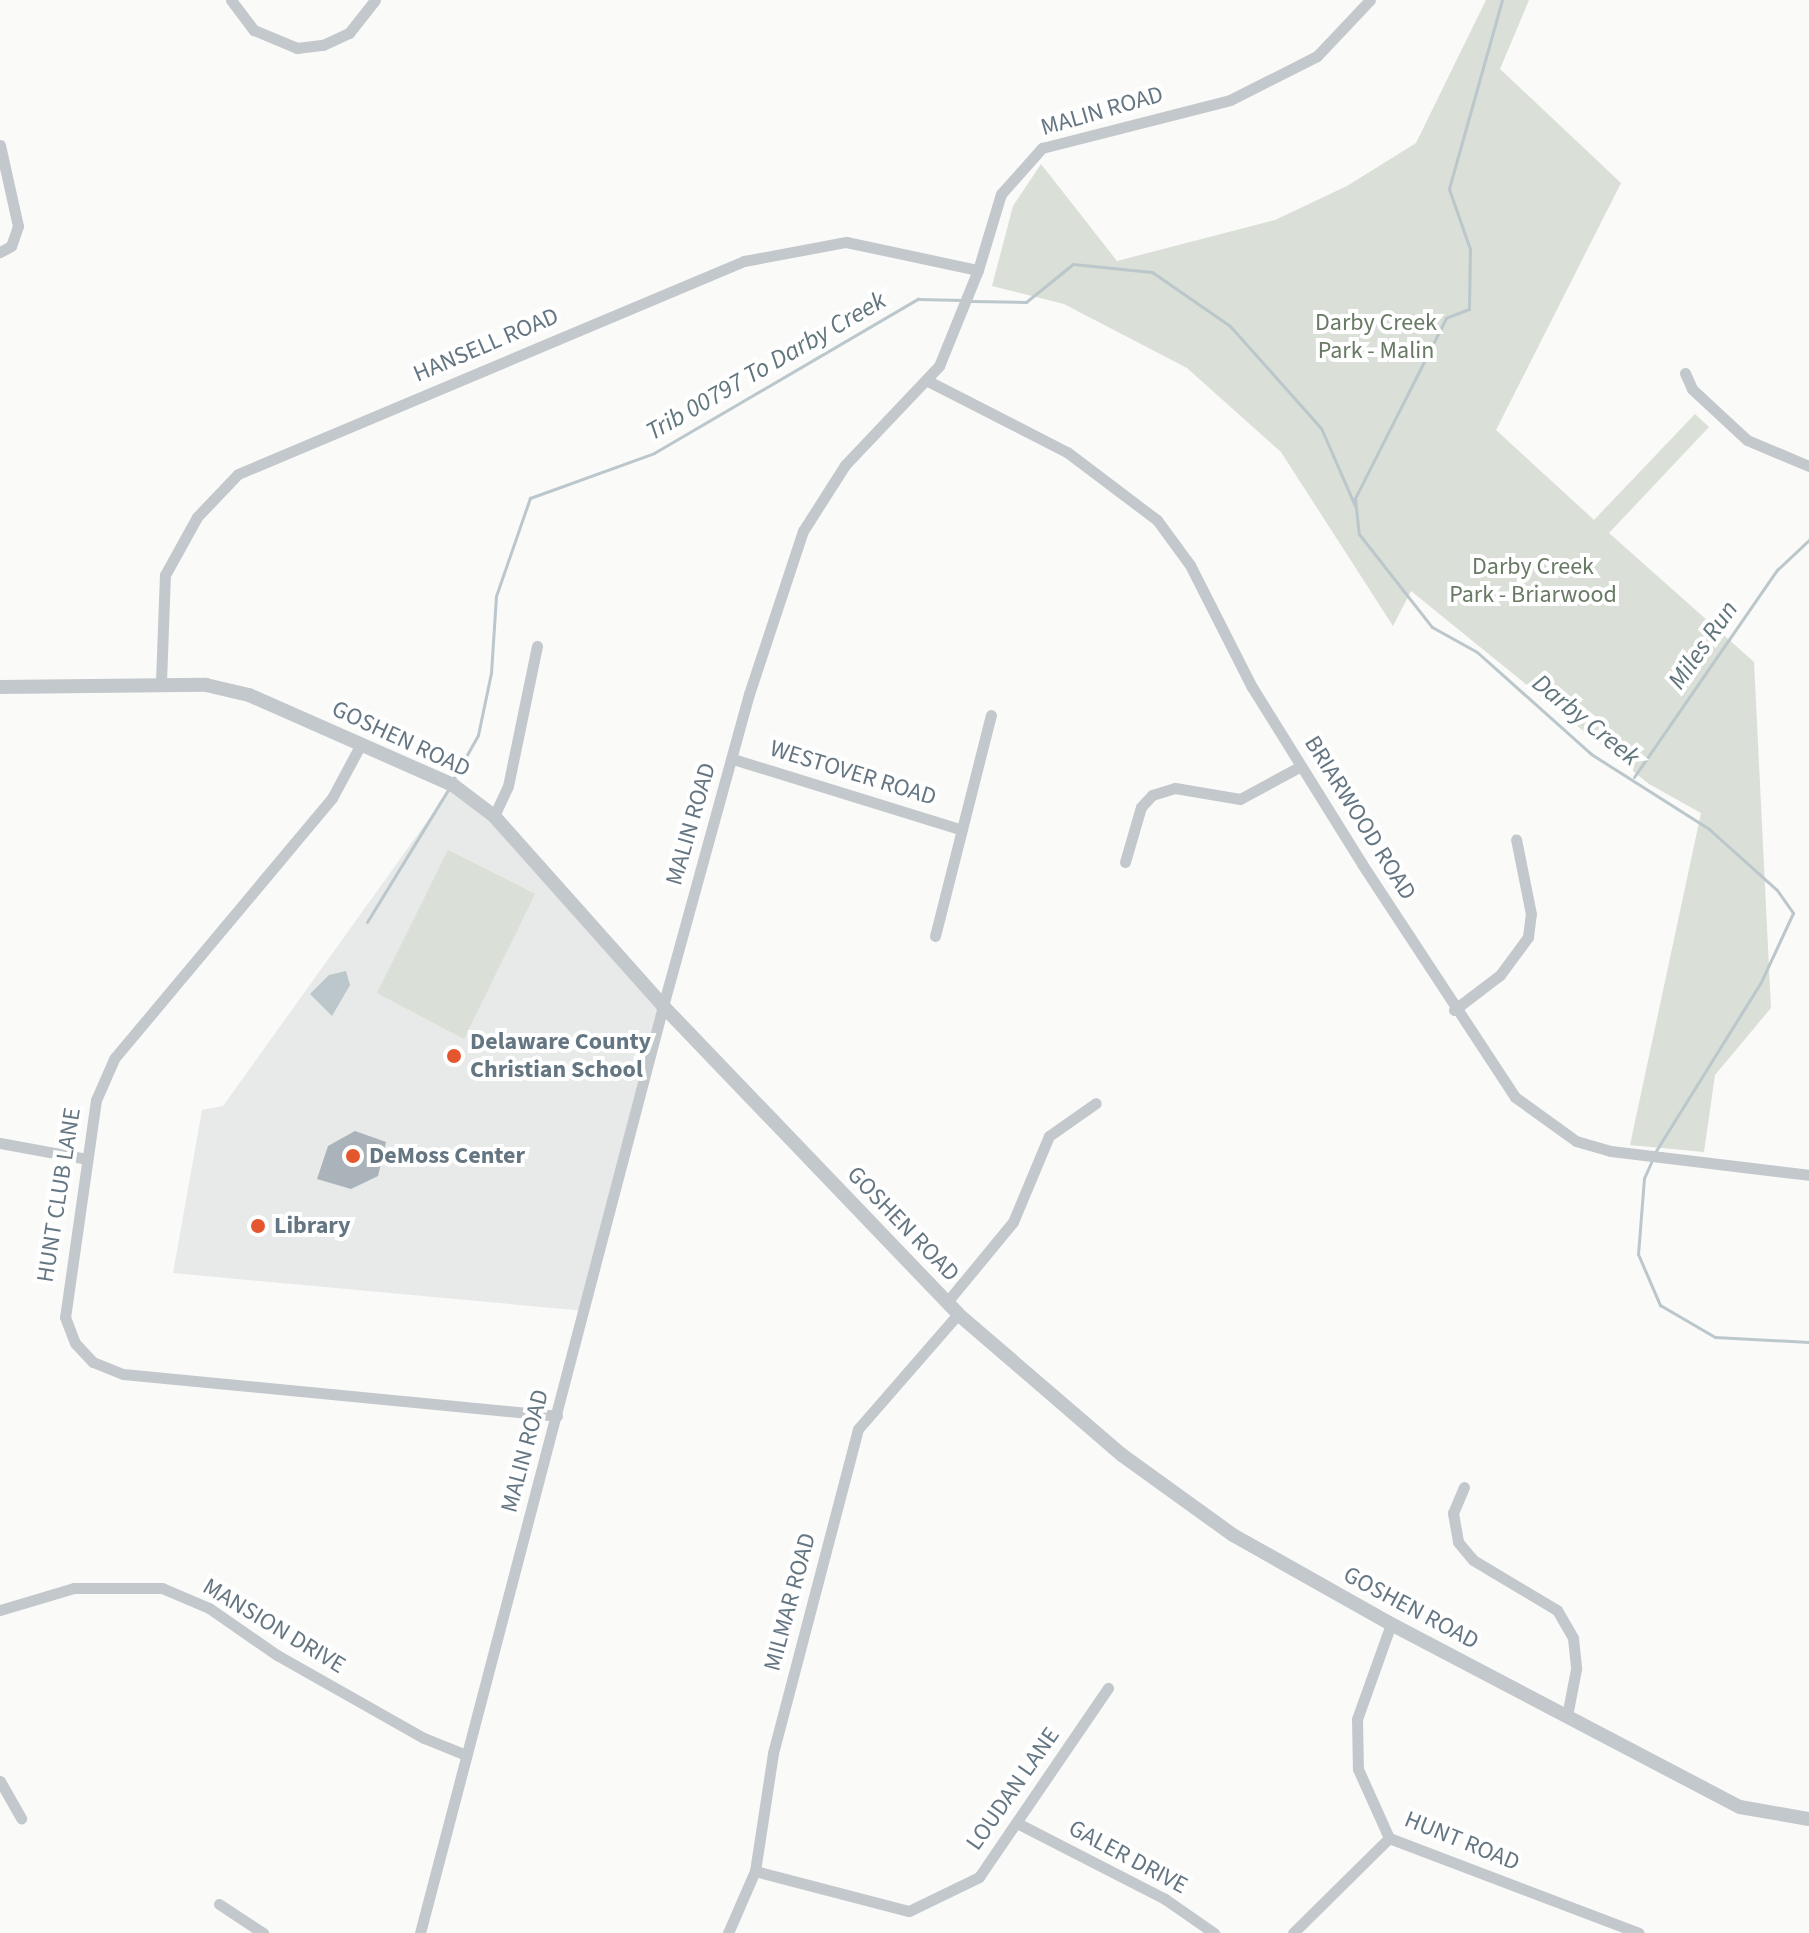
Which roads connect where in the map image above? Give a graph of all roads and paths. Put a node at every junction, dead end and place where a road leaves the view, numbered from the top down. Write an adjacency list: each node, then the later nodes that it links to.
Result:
1 (231, 0): 2 (street)
2 (375, 0)
3 (1370, 0): 6 (street, MALIN ROAD)
4 (0, 145): 5 (street)
5 (0, 252)
6 (978, 270): 8 (street, MALIN ROAD); 11 (street, HANSELL ROAD)
7 (1685, 373): 9 (street)
8 (928, 381): 15 (street, MALIN ROAD); 16 (street, BRIARWOOD ROAD)
9 (1809, 466)
10 (537, 646): 17 (street)
11 (161, 682): 12 (street, GOSHEN ROAD); 14 (street, GOSHEN ROAD)
12 (0, 687)
13 (991, 715): 18 (street)
14 (361, 744): 17 (street, GOSHEN ROAD); 26 (street, HUNT CLUB LANE)
15 (733, 759): 18 (street, WESTOVER ROAD); 22 (street, MALIN ROAD)
16 (1301, 766): 20 (street); 23 (street, BRIARWOOD ROAD)
17 (494, 816): 22 (street, GOSHEN ROAD)
18 (959, 829): 21 (street)
19 (1516, 839): 23 (street)
20 (1125, 862)
21 (935, 936)
22 (663, 1006): 28 (street, GOSHEN ROAD); 30 (street, MALIN ROAD)
23 (1454, 1010): 27 (street, BRIARWOOD ROAD)
24 (1096, 1103): 28 (street)
25 (0, 1143): 26 (street)
26 (87, 1159): 30 (street, HUNT CLUB LANE)
27 (1809, 1175)
28 (947, 1302): 29 (street, GOSHEN ROAD)
29 (958, 1314): 33 (street, GOSHEN ROAD); 42 (street, MILMAR ROAD)
30 (557, 1416): 36 (street, MALIN ROAD)
31 (1464, 1487): 35 (street)
32 (0, 1610): 36 (street, MANSION DRIVE)
33 (1391, 1624): 35 (street, GOSHEN ROAD); 41 (street, HUNT ROAD)
34 (1108, 1688): 40 (street, LOUDAN LANE)
35 (1567, 1716): 39 (street, GOSHEN ROAD)
36 (466, 1755): 45 (street, MALIN ROAD)
37 (0, 1781): 38 (street)
38 (21, 1818)
39 (1809, 1819)
40 (1019, 1824): 42 (street, LOUDAN LANE); 47 (street, GALER DRIVE)
41 (1389, 1838): 48 (street); 49 (street, HUNT ROAD)
42 (755, 1871): 46 (street, MILMAR ROAD)
43 (219, 1904): 44 (street)
44 (263, 1933)
45 (420, 1933)
46 (728, 1933)
47 (1214, 1933)
48 (1293, 1933)
49 (1639, 1933)

